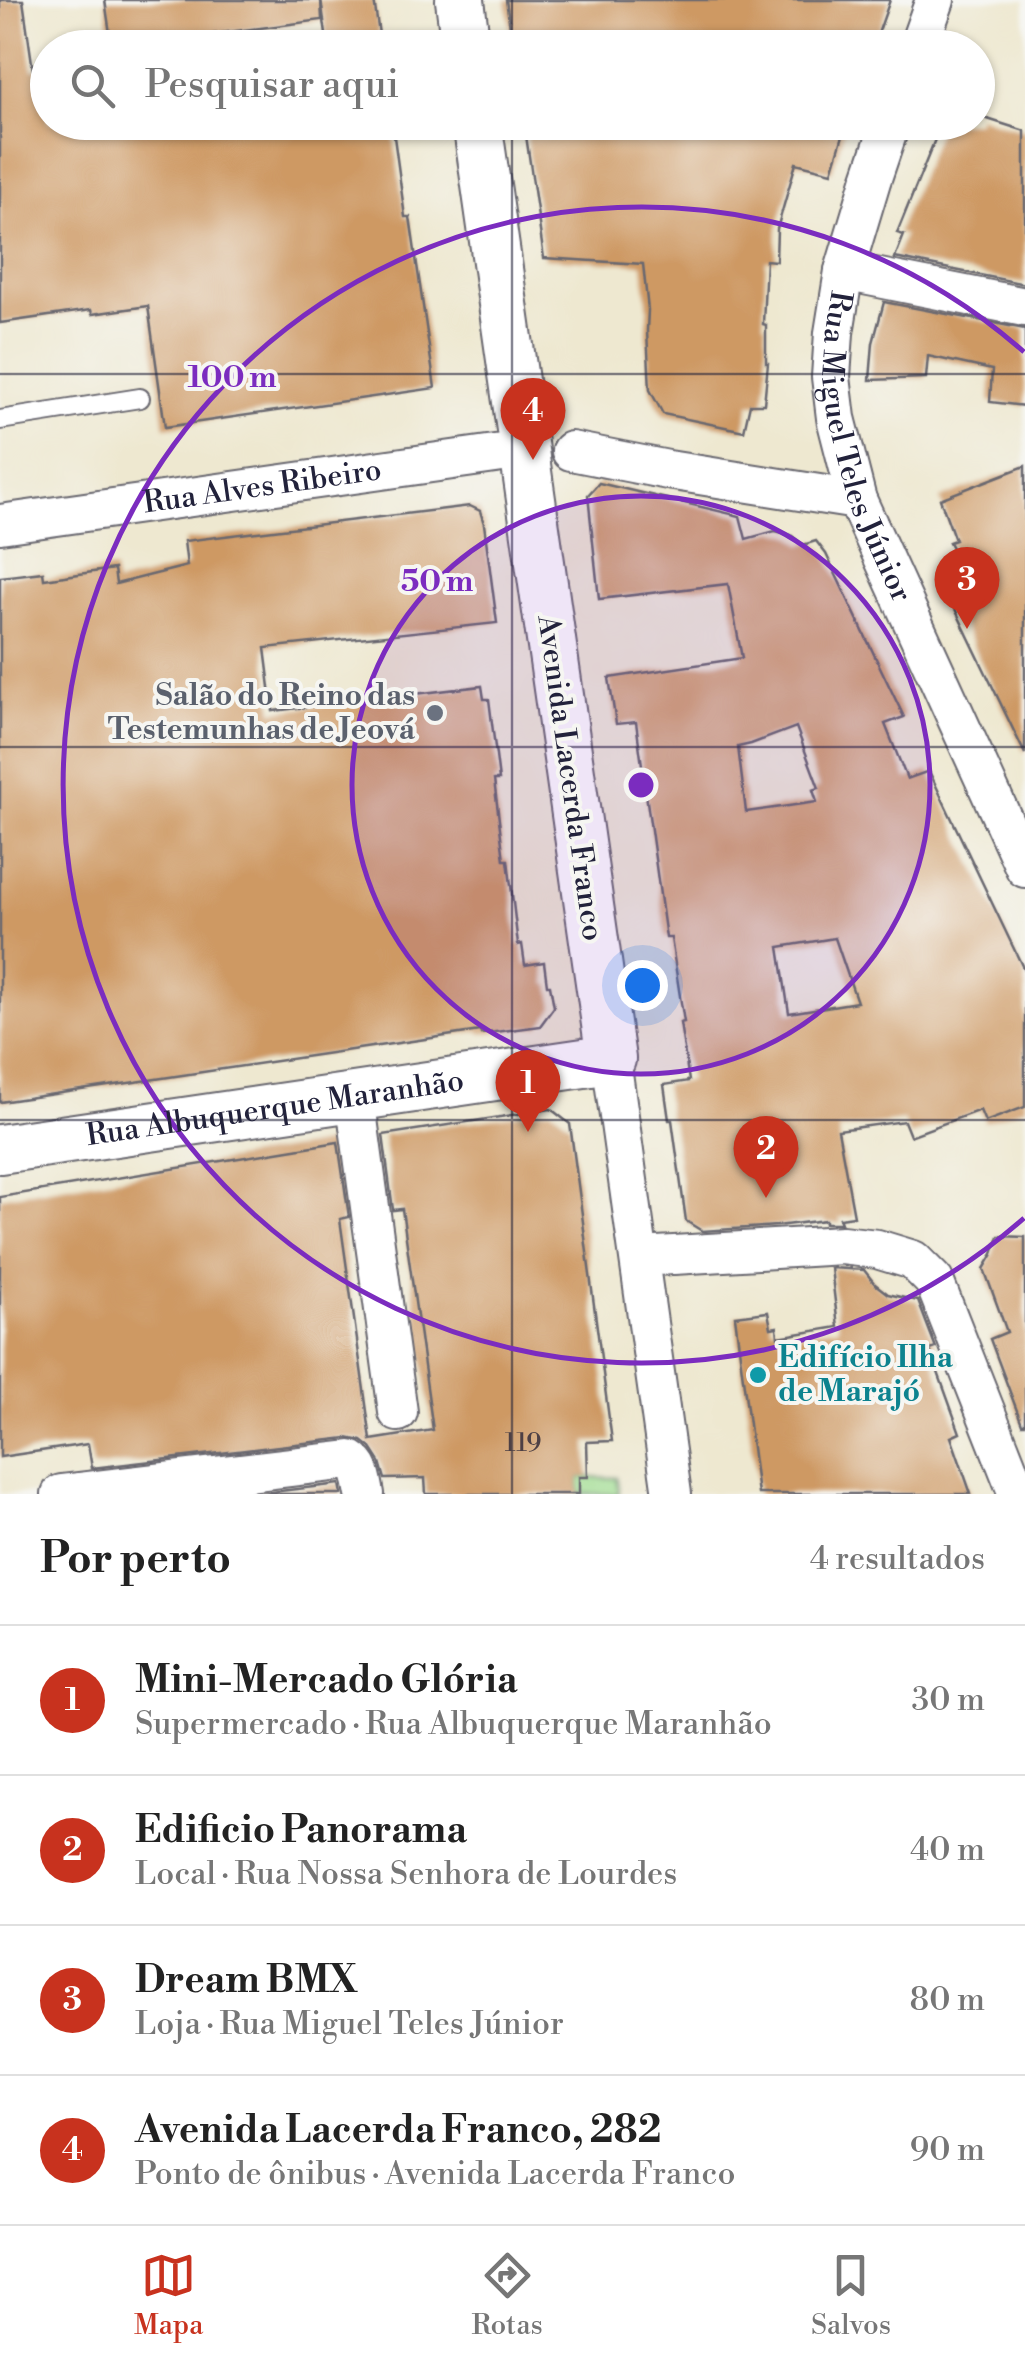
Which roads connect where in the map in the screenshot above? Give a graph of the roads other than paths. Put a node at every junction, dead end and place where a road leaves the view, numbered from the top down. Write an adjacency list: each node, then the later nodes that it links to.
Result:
1 (460, 0): 3 (street)
2 (934, 0): 4 (street)
3 (464, 30)
4 (924, 30)
5 (480, 140): 11 (street, Avenida Lacerda Franco)
6 (886, 140): 7 (street, Rua Miguel Teles Júnior)
7 (844, 271): 8 (street); 13 (street, Rua Miguel Teles Júnior)
8 (1025, 308)
9 (140, 398): 10 (lane)
10 (0, 420)
11 (524, 450): 14 (street, Rua Alves Ribeiro); 16 (street, Avenida Lacerda Franco)
12 (571, 451): 13 (street)
13 (857, 500): 15 (street, Rua Miguel Teles Júnior)
14 (0, 524)
15 (1025, 868)
16 (611, 1060): 17 (street, Rua Albuquerque Maranhão); 19 (street, Avenida Lacerda Franco)
17 (355, 1097): 18 (street, Rua Albuquerque Maranhão); 20 (street)
18 (0, 1149)
19 (640, 1257): 23 (street, Avenida Lacerda Franco); 24 (street)
20 (398, 1412)
21 (61, 1494): 22 (street)
22 (364, 1494)
23 (672, 1494)
24 (1018, 1494)

